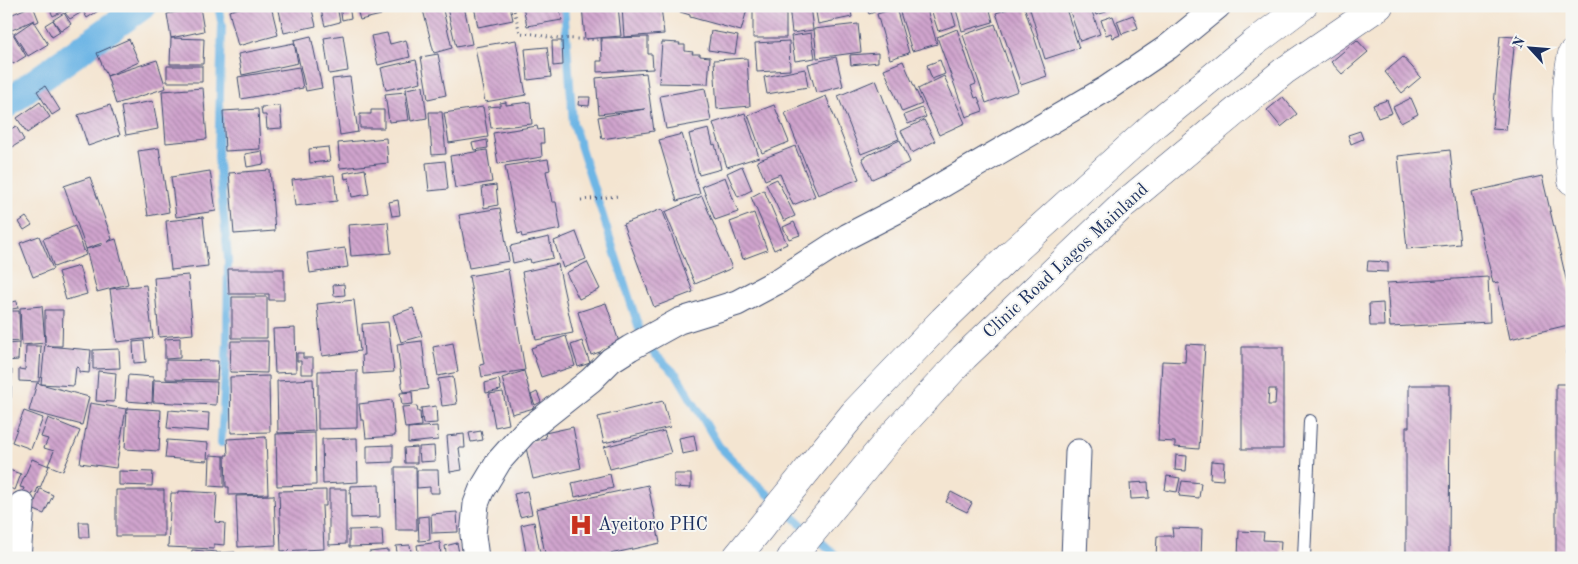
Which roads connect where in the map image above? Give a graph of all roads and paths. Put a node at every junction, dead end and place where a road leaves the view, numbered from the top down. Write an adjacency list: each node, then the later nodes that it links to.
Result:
1 (513, 6): 5 (path)
2 (1218, 6): 14 (street)
3 (1303, 6): 15 (main road)
4 (1379, 6): 16 (main road, Clinic Road Lagos Mainland)
5 (604, 40)
6 (1572, 54): 7 (main road)
7 (1572, 181)
8 (619, 196): 9 (path)
9 (581, 200)
10 (1310, 421): 18 (lane)
11 (1078, 452): 17 (street)
12 (22, 504): 13 (street)
13 (18, 558)
14 (476, 558)
15 (736, 558)
16 (791, 558)
17 (1074, 558)
18 (1304, 558)

